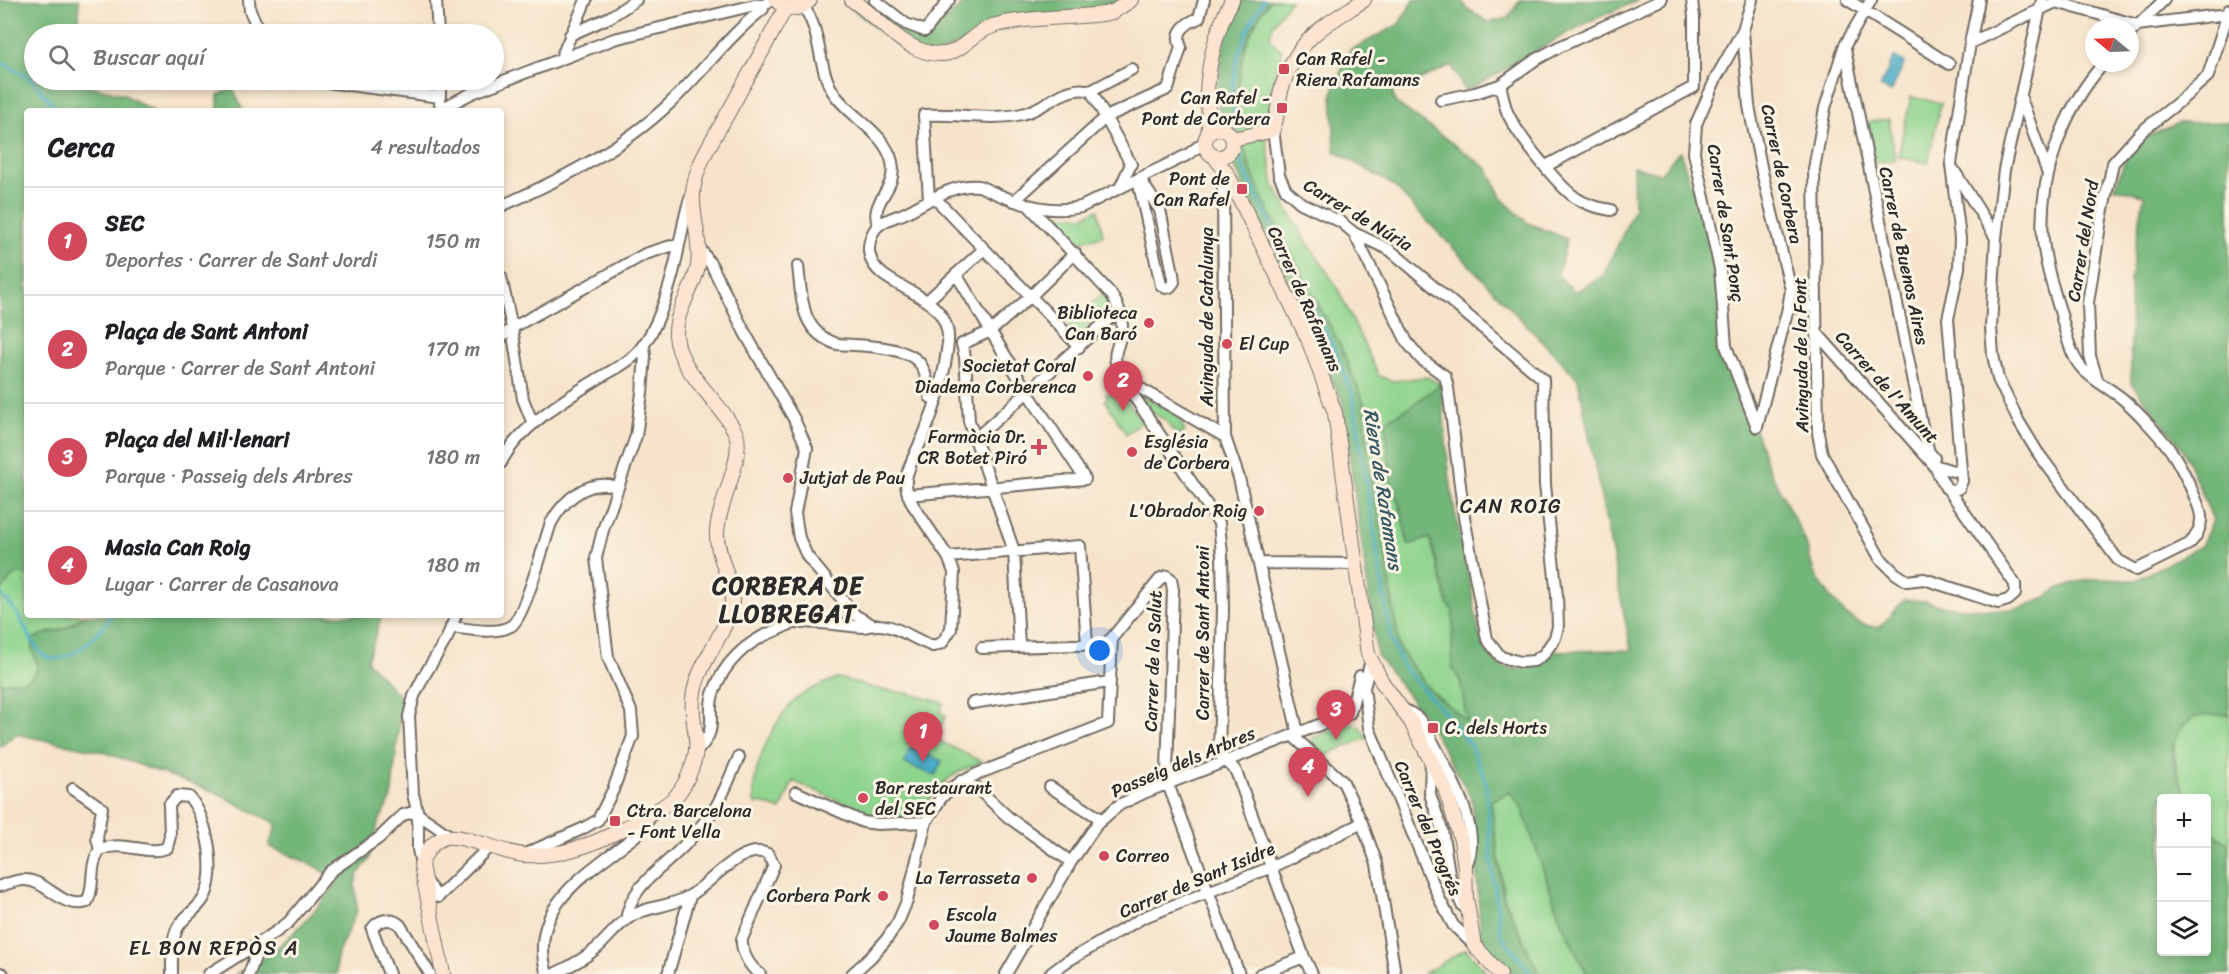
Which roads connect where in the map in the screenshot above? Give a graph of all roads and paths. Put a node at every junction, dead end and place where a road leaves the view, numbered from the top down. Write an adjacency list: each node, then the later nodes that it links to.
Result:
1 (249, 0): 26 (street)
2 (436, 0): 27 (street)
3 (586, 0): 31 (street)
4 (636, 0): 31 (street)
5 (852, 0): 8 (street)
6 (875, 0): 7 (street)
7 (949, 0)
8 (1131, 0)
9 (1204, 0): 51 (street)
10 (1232, 0): 53 (street, Carrer de Rafamans)
11 (1364, 0): 52 (street)
12 (1661, 0): 40 (street)
13 (1692, 0): 41 (street)
14 (1752, 0): 30 (street)
15 (1848, 0): 23 (street)
16 (1871, 0): 23 (street, Avinguda de la Font)
17 (1979, 0): 32 (street)
18 (2164, 0): 28 (street)
19 (2058, 1): 22 (street); 25 (street)
20 (807, 3): 21 (street); 66 (street)
21 (768, 5): 34 (street); 60 (street); 63 (street)
22 (2041, 5): 32 (street); 46 (street)
23 (1864, 10): 33 (street, Avinguda de la Font); 35 (street)
24 (2228, 12): 29 (street); 92 (street, Carrer del Nord)
25 (2104, 18)
26 (256, 24)
27 (437, 24)
28 (2139, 24)
29 (2139, 28)
30 (1743, 30): 38 (street, Carrer de Sant Ponç); 81 (street, Carrer de Corbera)
31 (570, 35): 34 (street)
32 (1970, 43): 55 (street)
33 (1844, 47): 80 (street, Avinguda de la Font); 100 (street, Carrer de Buenos Aires)
34 (561, 58): 39 (street)
35 (1949, 64)
36 (1132, 69): 45 (street)
37 (2097, 72): 56 (street)
38 (1716, 78): 41 (street); 96 (street, Carrer de Sant Ponç)
39 (504, 80)
40 (1500, 84): 48 (street); 54 (street)
41 (1694, 87): 54 (street)
42 (383, 90): 47 (street)
43 (440, 90): 47 (street)
44 (480, 90): 50 (street)
45 (1091, 91): 51 (street); 61 (street)
46 (2020, 96): 56 (street); 68 (street)
47 (440, 98): 49 (street)
48 (1440, 100)
49 (439, 108)
50 (444, 108)
51 (1106, 117): 59 (street); 62 (street)
52 (1268, 131): 53 (street); 67 (street, Carrer de Núria)
53 (1220, 143): 57 (street, Carrer de Rafamans); 58 (street)
54 (1546, 166): 65 (street)
55 (1951, 167): 68 (street); 100 (street)
56 (2048, 174): 92 (street)
57 (1228, 175): 97 (street, Avinguda de Catalunya); 107 (street, Carrer de Rafamans)
58 (1139, 180): 58 (street); 59 (street)
59 (1120, 188): 64 (street)
60 (693, 192): 69 (street); 70 (street)
61 (932, 199): 62 (street); 66 (street); 71 (street)
62 (1014, 201): 64 (street)
63 (504, 205)
64 (1030, 207): 72 (street)
65 (1611, 210)
66 (878, 225): 79 (street)
67 (1354, 233): 67 (street, Carrer de Núria)
68 (1996, 238): 92 (street)
69 (679, 246): 83 (street); 87 (street)
70 (699, 247): 74 (street); 75 (street)
71 (984, 249): 76 (street); 78 (street)
72 (1074, 253): 78 (street); 82 (street)
73 (798, 266): 94 (street)
74 (697, 273): 75 (street); 124 (street)
75 (714, 274): 108 (street)
76 (956, 274): 79 (street); 84 (street)
77 (504, 291): 83 (street)
78 (1032, 295): 84 (street); 90 (street)
79 (927, 301): 88 (street)
80 (1815, 306): 81 (street); 85 (street, Avinguda de la Font)
81 (1788, 308): 96 (street, Carrer de Corbera)
82 (1119, 310): 90 (street); 91 (street, Carrer de Sant Antoni)
83 (512, 328): 86 (street); 95 (street)
84 (991, 331): 89 (street); 93 (street)
85 (1816, 332): 100 (street, Carrer de l'Amunt); 100 (street, Avinguda de la Font)
86 (504, 335)
87 (644, 346): 95 (street); 101 (street)
88 (948, 346): 89 (street); 94 (street)
89 (963, 346): 98 (street)
90 (1079, 347): 93 (street)
91 (1121, 377): 97 (street); 129 (street, Carrer de Sant Antoni)
92 (2097, 379)
93 (1028, 393): 98 (street); 102 (street)
94 (936, 399): 103 (street)
95 (533, 424): 99 (street)
96 (1756, 427)
97 (1225, 437): 106 (street, Avinguda de Catalunya)
98 (975, 439): 102 (street)
99 (504, 458)
100 (1949, 476)
101 (617, 487): 112 (street); 143 (street)
102 (993, 487): 103 (street); 104 (street)
103 (908, 495): 105 (street)
104 (1014, 551): 105 (street); 114 (street); 115 (street)
105 (948, 557): 110 (street)
106 (1259, 563): 107 (street); 125 (street, Avinguda de Catalunya)
107 (1356, 564): 117 (street, Carrer de Rafamans)
108 (853, 612): 110 (street); 111 (street)
109 (455, 618): 112 (street)
110 (872, 624): 111 (street)
111 (841, 626): 123 (street)
112 (452, 627): 135 (street)
113 (1112, 638): 114 (street); 118 (street); 131 (street, Carrer de la Salut)
114 (1087, 644): 115 (street)
115 (1019, 646): 116 (street)
116 (982, 648)
117 (1370, 657): 120 (street); 121 (street); 122 (street)
118 (1109, 682): 119 (street); 130 (street)
119 (972, 703)
120 (1401, 708): 128 (street); 146 (street)
121 (1351, 709): 122 (street, Passeig dels Arbres); 122 (street, Passeig dels Arbres); 125 (street, Passeig dels Arbres)
122 (1366, 709): 154 (street, Carrer del Progrés)
123 (712, 725): 124 (street); 126 (street)
124 (695, 726): 126 (street)
125 (1295, 734): 129 (street, Passeig dels Arbres); 138 (street)
126 (698, 750): 139 (street)
127 (739, 757): 152 (street)
128 (1431, 760): 146 (street); 151 (street)
129 (1227, 762): 131 (street, Passeig dels Arbres); 145 (street, Carrer de Sant Antoni)
130 (961, 781): 137 (street); 144 (street)
131 (1171, 782): 136 (street, Passeig dels Arbres); 149 (street)
132 (72, 788): 142 (street)
133 (1050, 788): 136 (street)
134 (796, 792): 137 (street)
135 (418, 814): 140 (street); 147 (street); 153 (street)
136 (1101, 819): 144 (street, Passeig dels Arbres)
137 (926, 822): 167 (street)
138 (1362, 823): 145 (street, Carrer de Sant Isidre); 173 (street)
139 (628, 833): 143 (street); 164 (street)
140 (450, 837): 141 (street); 147 (street)
141 (489, 848): 143 (street); 147 (street)
142 (100, 850): 148 (street); 158 (street)
143 (524, 855)
144 (1071, 862): 168 (street, Passeig dels Arbres)
145 (1272, 867): 149 (street, Carrer de Sant Isidre); 155 (street, Carrer de Sant Antoni)
146 (1465, 867): 151 (street)
147 (422, 872): 163 (street)
148 (0, 886)
149 (1208, 892): 169 (street, Carrer de Sant Isidre); 170 (street)
150 (690, 896): 152 (street); 156 (street); 166 (street)
151 (1468, 911): 154 (street)
152 (626, 920): 165 (street)
153 (260, 943): 159 (street); 160 (street)
154 (1474, 945): 157 (street)
155 (1304, 957): 171 (street); 172 (street, Carrer de Sant Antoni)
156 (756, 973)
157 (1498, 973)
158 (172, 974)
159 (209, 974)
160 (249, 974)
161 (389, 974): 162 (street)
162 (430, 974)
163 (443, 974)
164 (548, 974)
165 (554, 974)
166 (668, 974)
167 (852, 974)
168 (1006, 974)
169 (1050, 974)
170 (1239, 974)
171 (1260, 974)
172 (1312, 974)
173 (1395, 974)

